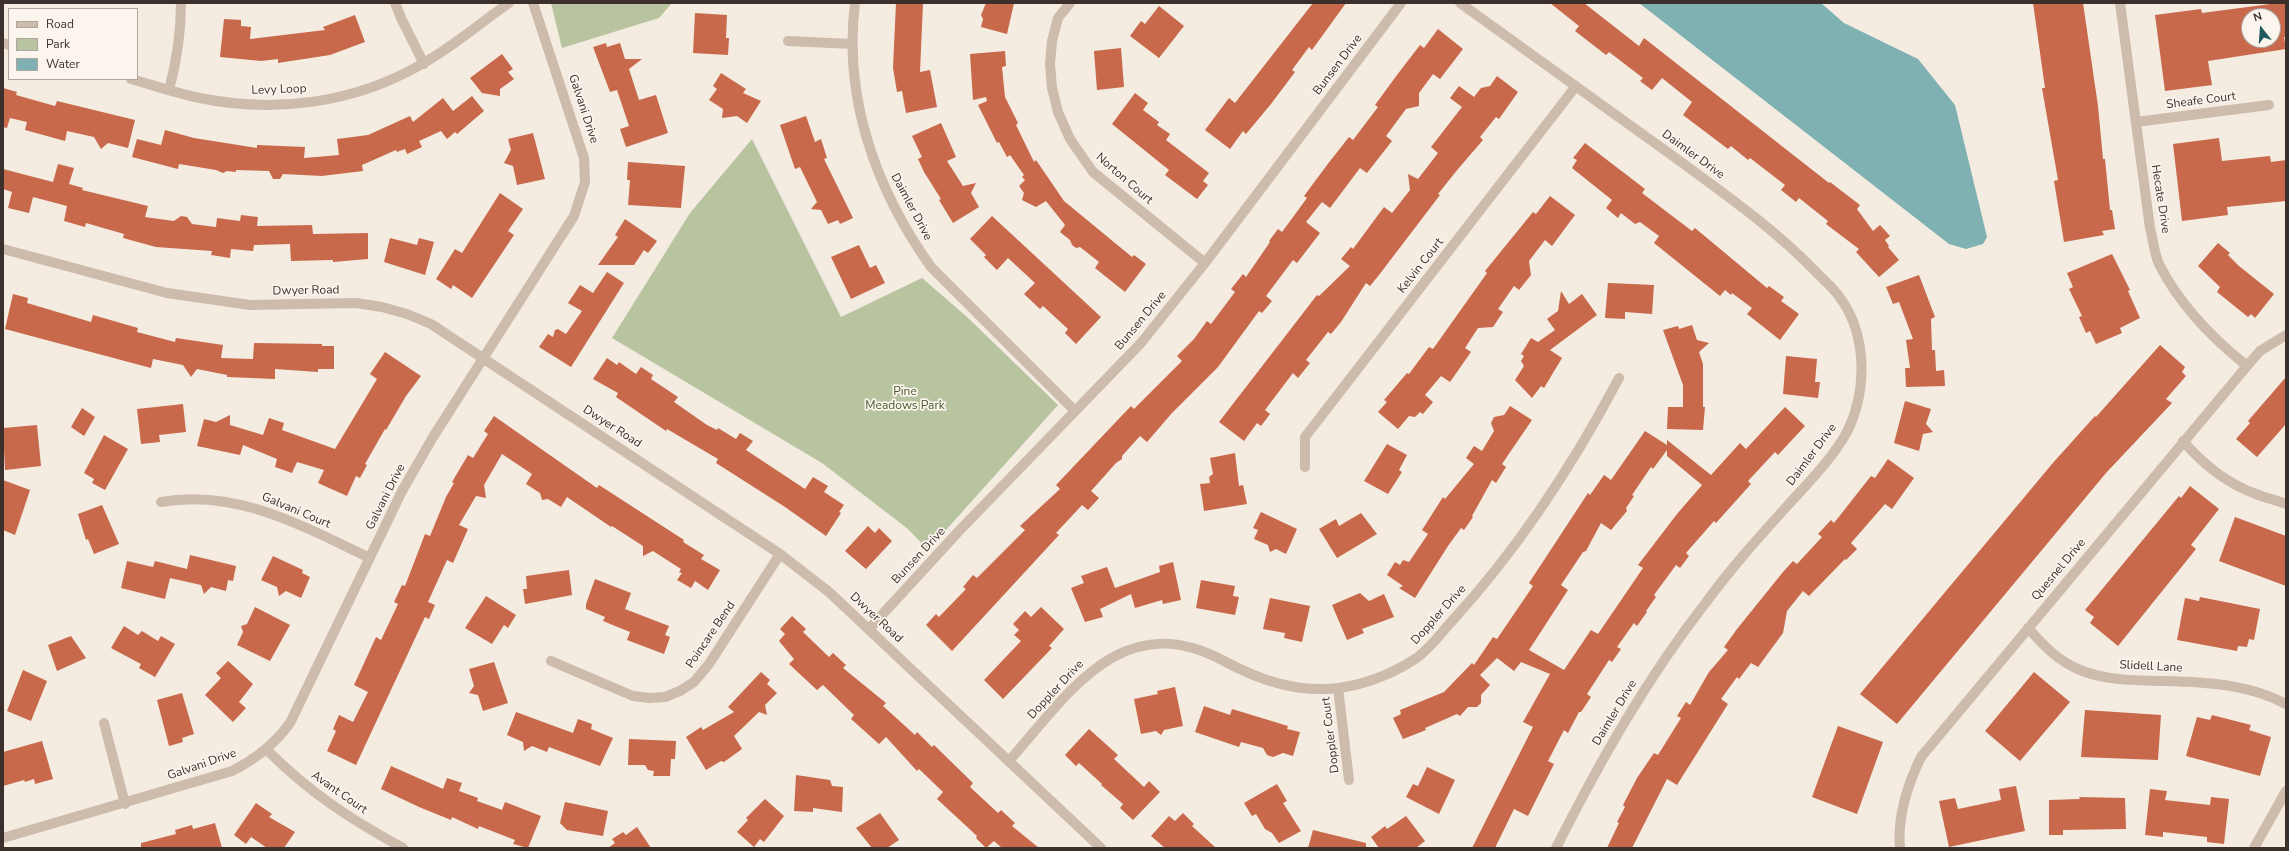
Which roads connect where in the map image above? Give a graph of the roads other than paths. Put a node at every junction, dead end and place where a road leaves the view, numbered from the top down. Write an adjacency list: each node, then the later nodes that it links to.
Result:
1 (181, 3): 15 (street)
2 (395, 3): 12 (street)
3 (509, 3): 12 (street, Levy Loop)
4 (533, 3): 21 (street, Galvani Drive)
5 (855, 3): 11 (street, Daimler Drive)
6 (1070, 3): 19 (street, Norton Court)
7 (1401, 3): 19 (street, Bunsen Drive)
8 (1460, 3): 14 (street, Daimler Drive)
9 (2120, 3): 17 (street, Hecate Drive)
10 (788, 41): 11 (street)
11 (852, 44): 24 (street, Daimler Drive)
12 (424, 64): 15 (street, Levy Loop)
13 (134, 80): 15 (street, Levy Loop)
14 (1576, 86): 26 (street, Kelvin Court); 45 (street, Daimler Drive)
15 (169, 90)
16 (2269, 105): 17 (street, Sheafe Court)
17 (2136, 122): 22 (street, Hecate Drive)
18 (3, 249): 21 (street, Dwyer Road)
19 (1205, 263): 24 (street, Bunsen Drive)
20 (2286, 335): 22 (street, Quesnel Drive)
21 (483, 358): 29 (street, Dwyer Road); 30 (street, Galvani Drive)
22 (2247, 366): 25 (street, Quesnel Drive)
23 (1619, 378): 34 (street, Doppler Drive)
24 (1075, 411): 32 (street, Bunsen Drive)
25 (2183, 441): 28 (street); 31 (street, Quesnel Drive)
26 (1305, 467)
27 (161, 502): 30 (street, Galvani Court)
28 (2286, 504)
29 (780, 554): 32 (street, Dwyer Road); 33 (street, Poincare Bend)
30 (370, 558): 37 (street, Galvani Drive)
31 (2028, 628): 35 (street, Slidell Lane); 46 (street, Quesnel Drive)
32 (869, 629): 38 (street, Dwyer Road)
33 (551, 662)
34 (1338, 688): 38 (street, Doppler Drive); 39 (street, Doppler Court)
35 (2286, 704)
36 (104, 723): 41 (street)
37 (266, 750): 41 (street, Galvani Drive); 43 (street, Avant Court)
38 (1009, 761): 44 (street, Dwyer Road)
39 (1349, 780)
40 (2286, 791): 47 (street)
41 (125, 804): 42 (street, Galvani Drive)
42 (3, 838)
43 (403, 848)
44 (1101, 848)
45 (1556, 848)
46 (1900, 848)
47 (2254, 848)

